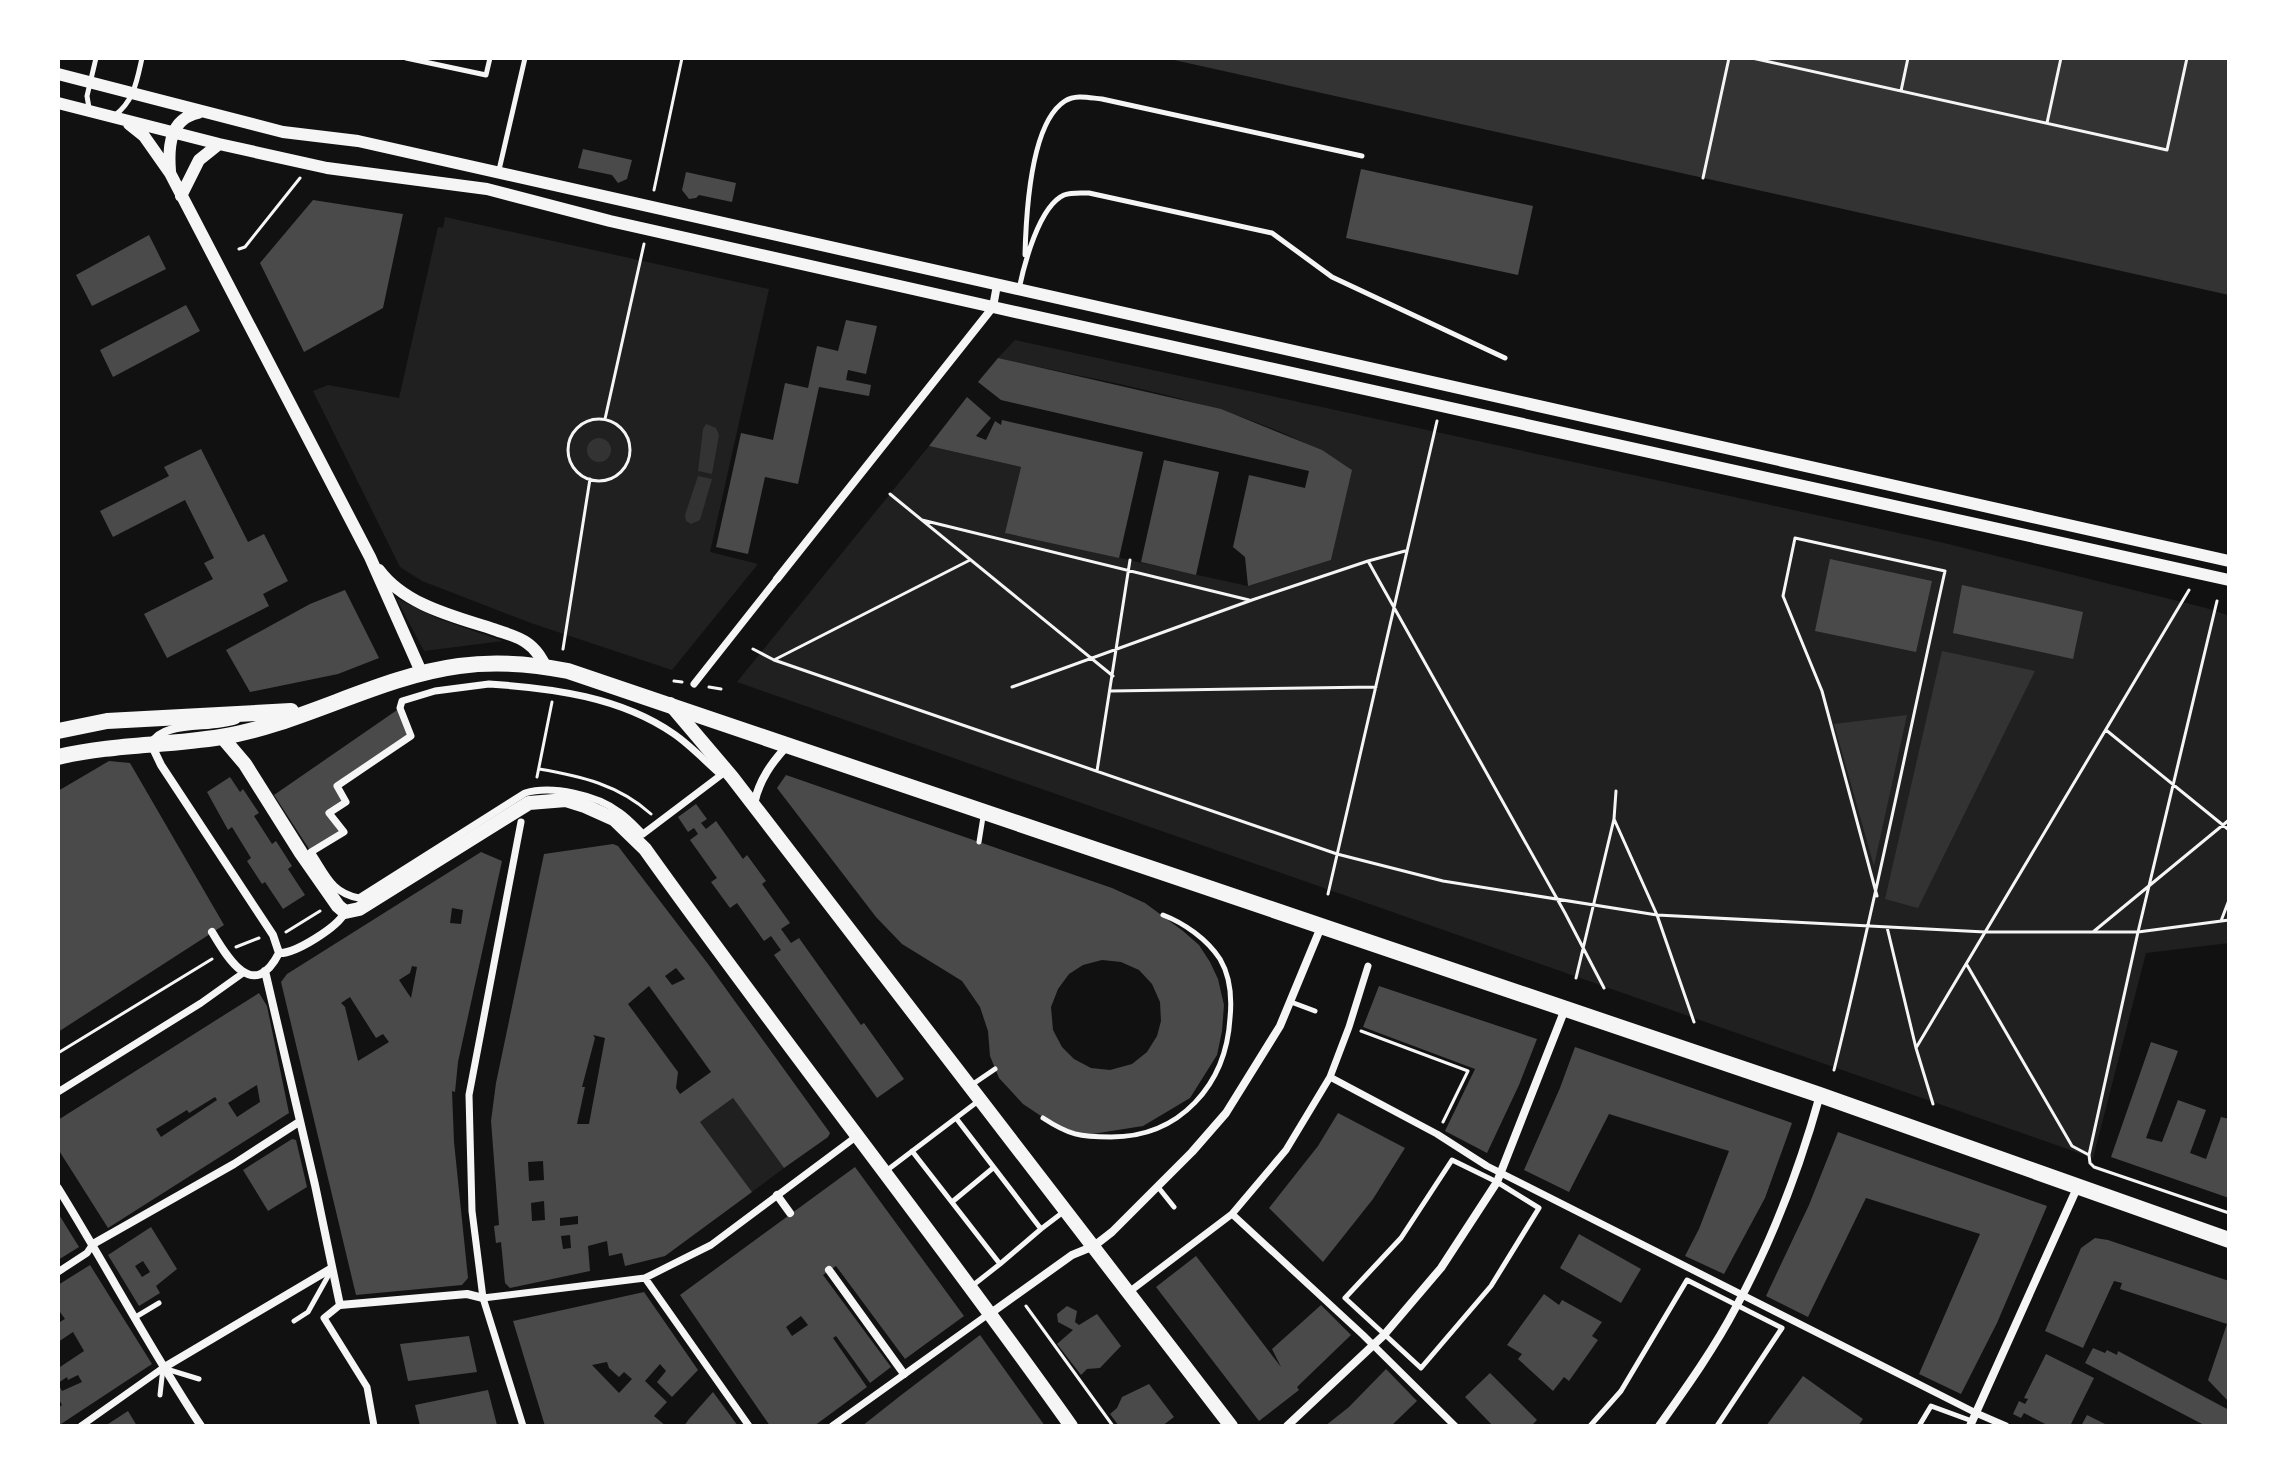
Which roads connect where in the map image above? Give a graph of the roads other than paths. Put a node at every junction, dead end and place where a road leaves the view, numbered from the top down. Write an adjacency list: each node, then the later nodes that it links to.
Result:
1 (96, 58): 7 (lane)
2 (142, 58): 8 (lane)
3 (406, 58): 4 (lane)
4 (490, 58)
5 (525, 58): 17 (lane)
6 (58, 74): 7 (street)
7 (90, 82): 8 (street); 10 (lane)
8 (132, 95): 11 (street); 12 (lane)
9 (58, 103): 10 (street)
10 (90, 112): 12 (street)
11 (201, 112): 13 (street); 17 (street)
12 (118, 118): 13 (street); 16 (street)
13 (174, 133): 14 (street); 16 (street)
14 (219, 144): 18 (street); 22 (street)
15 (1362, 156): 19 (lane)
16 (170, 173): 18 (street)
17 (499, 174): 20 (street)
18 (181, 196): 24 (street)
19 (1024, 260): 21 (lane); 23 (lane)
20 (997, 285): 21 (street); 22 (street)
21 (1019, 290): 25 (street)
22 (993, 307): 26 (street); 27 (street)
23 (1505, 358)
24 (370, 557): 30 (street); 31 (street)
25 (2229, 561)
26 (2207, 575): 28 (street); 29 (street)
27 (777, 579): 32 (street)
28 (2229, 580)
29 (2229, 591)
30 (546, 667): 31 (main road); 33 (main road)
31 (422, 674): 34 (main road)
32 (694, 684)
33 (669, 704): 39 (main road); 42 (main road)
34 (316, 709): 35 (main road); 37 (main road)
35 (242, 715): 36 (main road); 38 (street)
36 (58, 731)
37 (222, 737): 38 (main road); 46 (main road)
38 (151, 744): 40 (main road); 50 (street)
39 (788, 745): 42 (street); 43 (main road)
40 (58, 757)
41 (534, 790): 41 (street)
42 (754, 805): 59 (main road)
43 (984, 812): 45 (lane); 48 (main road)
44 (521, 822): 92 (street)
45 (979, 842)
46 (345, 912): 50 (street); 66 (main road)
47 (1163, 915): 64 (lane)
48 (1321, 927): 54 (street); 55 (main road)
49 (212, 932): 53 (street)
50 (279, 953): 52 (street)
51 (1368, 966): 58 (street)
52 (265, 971): 53 (street); 65 (street)
53 (243, 973): 60 (street)
54 (1290, 1002): 56 (lane); 71 (street)
55 (1565, 1009): 61 (main road); 70 (street)
56 (1315, 1011)
57 (995, 1069): 59 (lane)
58 (1330, 1077): 70 (street); 79 (street)
59 (969, 1086): 62 (main road)
60 (58, 1092)
61 (1820, 1095): 73 (main road); 91 (street)
62 (981, 1099): 63 (lane); 77 (main road)
63 (956, 1118): 67 (lane); 68 (lane)
64 (1043, 1118)
65 (299, 1122): 82 (street); 85 (street)
66 (857, 1136): 69 (main road); 74 (street)
67 (912, 1151): 69 (lane); 75 (lane)
68 (993, 1168): 75 (lane); 80 (lane)
69 (883, 1173): 89 (main road)
70 (1499, 1178): 91 (street); 99 (street); 99 (lane); 99 (lane)
71 (1158, 1187): 76 (lane); 83 (street)
72 (58, 1188): 82 (street)
73 (2077, 1188): 81 (main road); 105 (street)
74 (777, 1195): 78 (street); 88 (street)
75 (952, 1202): 84 (lane)
76 (1174, 1207)
77 (1066, 1210): 80 (lane); 83 (main road)
78 (790, 1213)
79 (1232, 1214): 90 (street); 100 (street)
80 (1041, 1229): 84 (lane)
81 (2229, 1240)
82 (93, 1244): 87 (street); 97 (street)
83 (1094, 1246): 90 (main road); 96 (street)
84 (1000, 1264): 89 (lane)
85 (332, 1268): 94 (street); 98 (lane); 101 (street)
86 (829, 1270): 102 (street)
87 (58, 1272)
88 (645, 1278): 92 (street); 110 (street)
89 (972, 1286): 96 (main road)
90 (1129, 1292): 113 (main road)
91 (1741, 1295): 95 (street); 105 (street)
92 (483, 1298): 94 (street); 109 (street)
93 (159, 1303): 97 (lane)
94 (340, 1305): 108 (street)
95 (1737, 1305): 116 (lane); 117 (street); 118 (lane)
96 (991, 1313): 102 (street); 112 (main road)
97 (134, 1318): 101 (street)
98 (294, 1321)
99 (1384, 1335): 100 (street)
100 (1374, 1345): 114 (street); 115 (street)
101 (163, 1368): 103 (lane); 104 (lane); 106 (street); 107 (street)
102 (904, 1374): 111 (street)
103 (199, 1379)
104 (160, 1395)
105 (1973, 1420): 119 (lane); 120 (street)
106 (81, 1426)
107 (201, 1426)
108 (374, 1426)
109 (523, 1426)
110 (749, 1426)
111 (832, 1426)
112 (1071, 1426)
113 (1231, 1426)
114 (1287, 1426)
115 (1455, 1426)
116 (1590, 1426)
117 (1659, 1426)
118 (1717, 1426)
119 (1919, 1426)
120 (2006, 1426)

